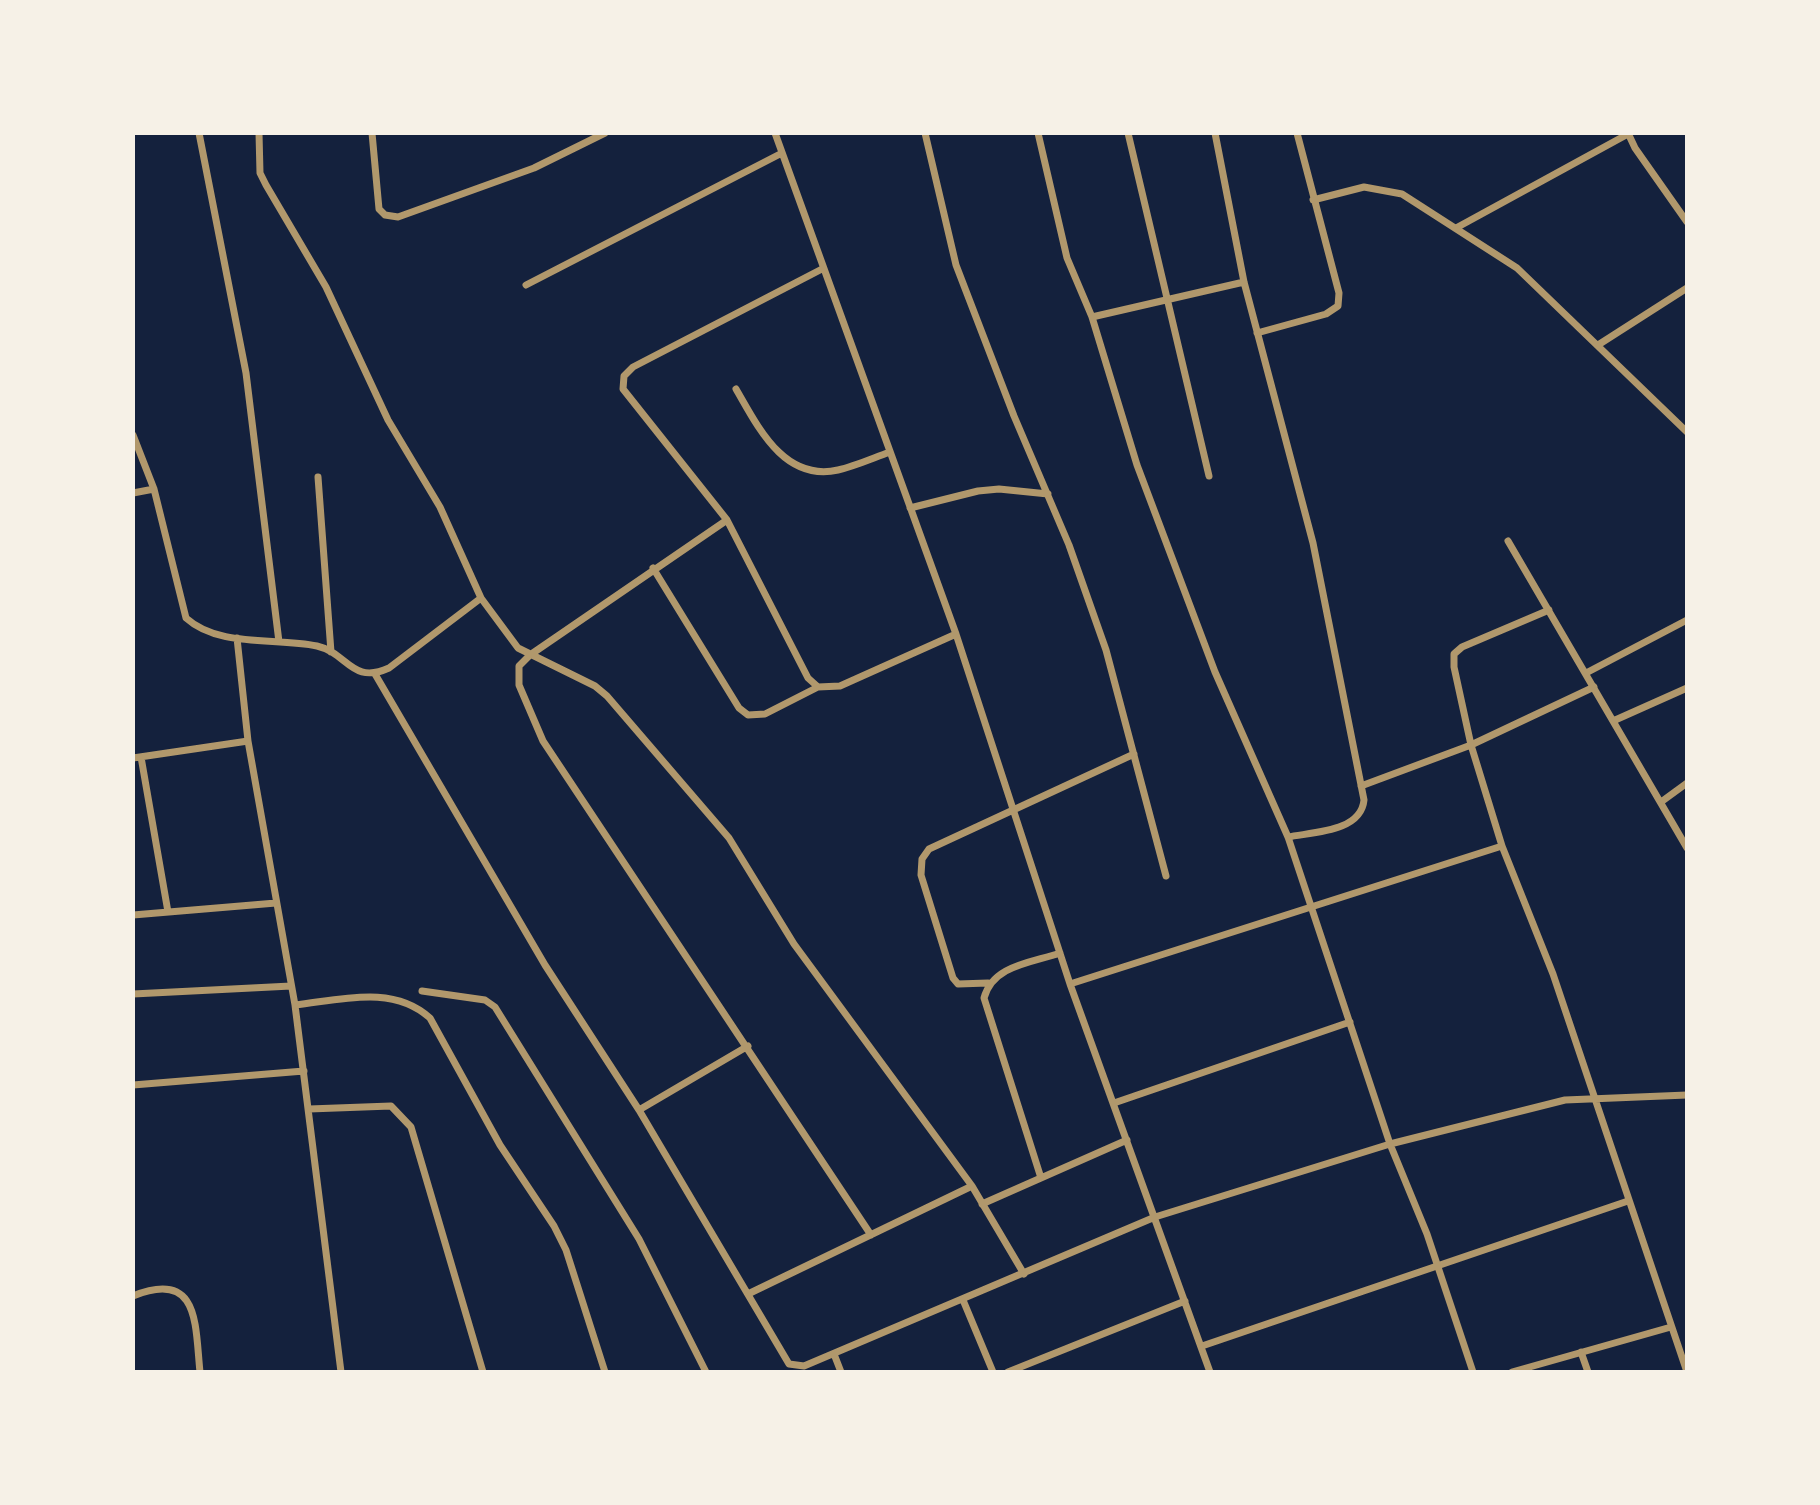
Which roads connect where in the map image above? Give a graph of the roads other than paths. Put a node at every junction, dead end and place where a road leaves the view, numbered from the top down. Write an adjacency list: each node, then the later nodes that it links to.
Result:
1 (199, 133): 42 (street)
2 (259, 133): 37 (street)
3 (372, 133): 4 (street)
4 (605, 133)
5 (775, 133): 12 (street)
6 (925, 133): 32 (street)
7 (1038, 133): 21 (street)
8 (1128, 133): 20 (street)
9 (1215, 133): 17 (street)
10 (1297, 133): 13 (street)
11 (1628, 134): 14 (street); 15 (street)
12 (782, 153): 16 (street); 18 (street)
13 (1313, 200): 15 (street); 22 (street)
14 (1687, 222)
15 (1456, 228): 23 (street)
16 (822, 269): 27 (street); 34 (street)
17 (1244, 282): 20 (street); 22 (street)
18 (526, 285)
19 (1687, 288): 23 (street)
20 (1167, 300): 21 (street); 28 (street)
21 (1092, 317): 59 (street)
22 (1258, 333): 56 (street)
23 (1598, 345): 25 (street)
24 (736, 389): 27 (street)
25 (1687, 432)
26 (133, 435): 30 (street)
27 (890, 453): 33 (street)
28 (1209, 476)
29 (318, 477): 43 (street)
30 (154, 489): 31 (street); 41 (street)
31 (133, 493)
32 (1048, 494): 33 (street); 53 (street)
33 (910, 508): 40 (street)
34 (727, 520): 36 (street); 47 (street)
35 (1508, 541): 38 (street)
36 (653, 568): 44 (street); 47 (street)
37 (481, 598): 44 (street); 46 (street)
38 (1549, 610): 45 (street); 52 (street)
39 (1687, 620): 45 (street)
40 (956, 634): 47 (street); 58 (street)
41 (237, 638): 42 (street); 51 (street)
42 (279, 642): 43 (street)
43 (331, 652): 46 (street)
44 (530, 655): 75 (street); 86 (street)
45 (1586, 673): 48 (street)
46 (374, 674): 82 (street)
47 (818, 687)
48 (1594, 687): 50 (street); 52 (street)
49 (1687, 688): 50 (street)
50 (1613, 721): 57 (street)
51 (247, 741): 54 (street); 63 (street)
52 (1471, 745): 56 (street); 60 (street)
53 (1134, 754): 58 (street); 62 (street)
54 (137, 758): 65 (street)
55 (1687, 783): 57 (street)
56 (1361, 786): 59 (street)
57 (1661, 802): 61 (street)
58 (1012, 813): 67 (street); 68 (street)
59 (1288, 837): 64 (street)
60 (1502, 846): 64 (street); 79 (street)
61 (1687, 848)
62 (1166, 876)
63 (276, 903): 65 (street); 70 (street)
64 (1311, 909): 69 (street); 74 (street)
65 (168, 912): 66 (street)
66 (133, 915)
67 (1060, 953): 68 (street); 69 (street)
68 (988, 983): 85 (street)
69 (1070, 984): 80 (street)
70 (291, 986): 72 (street); 73 (street)
71 (422, 991): 107 (street)
72 (133, 994)
73 (295, 1005): 76 (street); 106 (street)
74 (1350, 1022): 80 (street); 84 (street)
75 (748, 1046): 82 (street); 90 (street)
76 (304, 1071): 77 (street); 81 (street)
77 (133, 1085)
78 (1687, 1095): 79 (street)
79 (1592, 1097): 84 (street); 87 (street)
80 (1114, 1103): 83 (street)
81 (309, 1109): 104 (street); 105 (street)
82 (639, 1110): 93 (street)
83 (1127, 1140): 85 (street); 89 (street)
84 (1390, 1144): 89 (street); 91 (street)
85 (1041, 1178): 88 (street)
86 (972, 1186): 88 (street); 90 (street)
87 (1628, 1201): 91 (street); 97 (street)
88 (982, 1204): 92 (street)
89 (1155, 1217): 92 (street); 96 (street)
90 (871, 1235): 93 (street)
91 (1437, 1265): 98 (street); 113 (street)
92 (1024, 1274): 95 (street)
93 (748, 1294): 101 (street)
94 (133, 1296): 103 (street)
95 (963, 1300): 100 (street); 110 (street)
96 (1185, 1301): 98 (street); 111 (street)
97 (1671, 1327): 99 (street); 102 (street)
98 (1202, 1346): 112 (street)
99 (1581, 1352): 114 (street); 115 (street)
100 (834, 1354): 101 (street); 109 (street)
101 (789, 1364): 108 (street)
102 (1687, 1371)
103 (201, 1372)
104 (341, 1372)
105 (483, 1372)
106 (605, 1372)
107 (706, 1372)
108 (784, 1372)
109 (841, 1372)
110 (993, 1372)
111 (1008, 1372)
112 (1210, 1372)
113 (1474, 1372)
114 (1512, 1372)
115 (1588, 1372)

